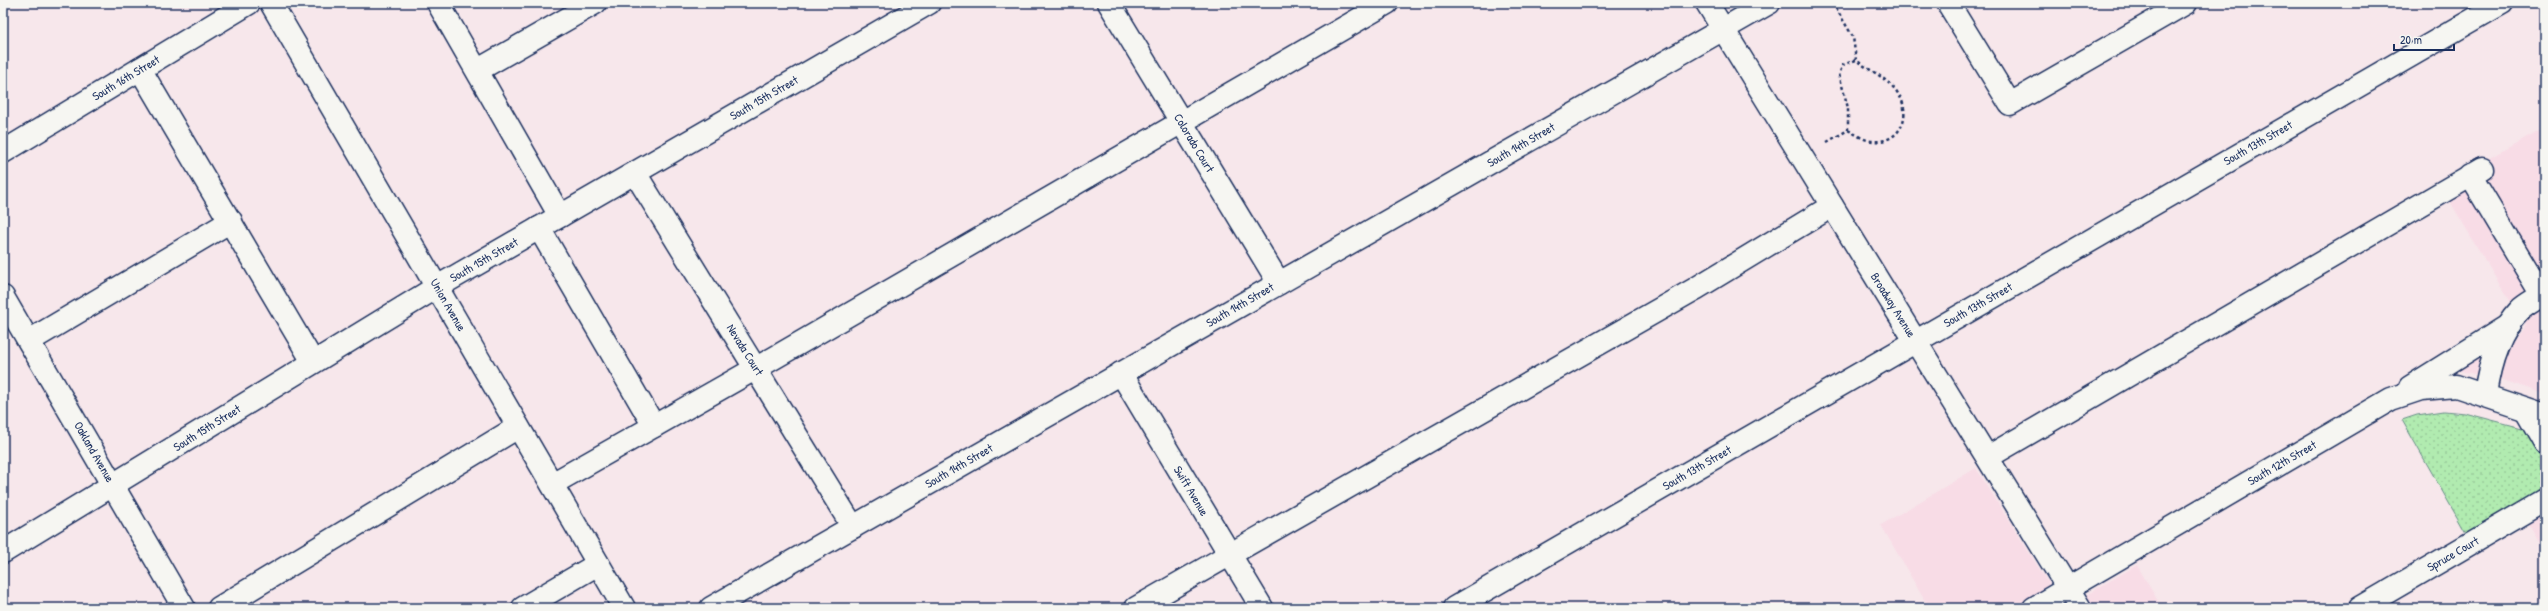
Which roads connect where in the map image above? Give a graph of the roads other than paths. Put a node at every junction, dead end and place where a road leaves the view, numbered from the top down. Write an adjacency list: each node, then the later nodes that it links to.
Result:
1 (249, 3): 14 (street, South 16th Street)
2 (271, 3): 24 (street, Union Avenue)
3 (438, 3): 15 (street)
4 (595, 3): 15 (street)
5 (929, 3): 18 (street, South 15th Street)
6 (1109, 3): 16 (street, Colorado Court)
7 (1387, 3): 16 (street)
8 (1707, 3): 13 (street, Broadway Avenue)
9 (1769, 3): 13 (street, South 14th Street)
10 (1948, 3): 11 (street)
11 (2186, 3)
12 (2502, 3): 29 (street, South 13th Street)
13 (1723, 30): 19 (street, Broadway Avenue); 23 (street, South 14th Street)
14 (140, 69): 17 (street, South 16th Street); 21 (street)
15 (478, 70): 20 (street)
16 (1182, 123): 23 (street, Colorado Court); 31 (street)
17 (3, 152)
18 (635, 173): 20 (street, South 15th Street); 31 (street, Nevada Court)
19 (1832, 206): 29 (street, Broadway Avenue); 45 (street)
20 (560, 216): 22 (street, South 15th Street)
21 (231, 221): 28 (street); 30 (street)
22 (539, 228): 24 (street, South 15th Street); 36 (street)
23 (1279, 283): 32 (street, South 14th Street)
24 (437, 287): 30 (street, South 15th Street); 37 (street, Union Avenue)
25 (2544, 293): 27 (street); 39 (street)
26 (3, 297): 28 (street, Oakland Avenue)
27 (2509, 325): 33 (street); 34 (street)
28 (28, 341): 41 (street, Oakland Avenue)
29 (1916, 342): 39 (street, Broadway Avenue); 55 (street, South 13th Street)
30 (313, 362): 41 (street, South 15th Street)
31 (756, 368): 36 (street); 43 (street, Nevada Court)
32 (1121, 373): 43 (street, South 14th Street); 45 (street, Swift Avenue)
33 (2485, 395): 34 (street, South 12th Street); 35 (street, South 12th Street)
34 (2391, 399): 47 (street, South 12th Street)
35 (2535, 413): 38 (street)
36 (654, 426): 40 (street)
37 (518, 427): 40 (street, Union Avenue); 49 (street)
38 (2545, 443)
39 (1988, 458): 47 (street, Broadway Avenue)
40 (552, 484): 46 (street, Union Avenue)
41 (113, 486): 44 (street, South 15th Street); 48 (street, Oakland Avenue)
42 (2545, 500): 58 (street, Spruce Court)
43 (853, 527): 52 (street, South 14th Street)
44 (3, 552)
45 (1229, 554): 53 (street); 54 (street, Swift Avenue)
46 (598, 564): 50 (street); 51 (street, Union Avenue)
47 (2067, 588): 56 (street, South 12th Street); 57 (street, Broadway Avenue)
48 (184, 608)
49 (219, 608)
50 (523, 608)
51 (624, 608)
52 (711, 608)
53 (1136, 608)
54 (1262, 608)
55 (1454, 608)
56 (2034, 608)
57 (2080, 608)
58 (2360, 608)

